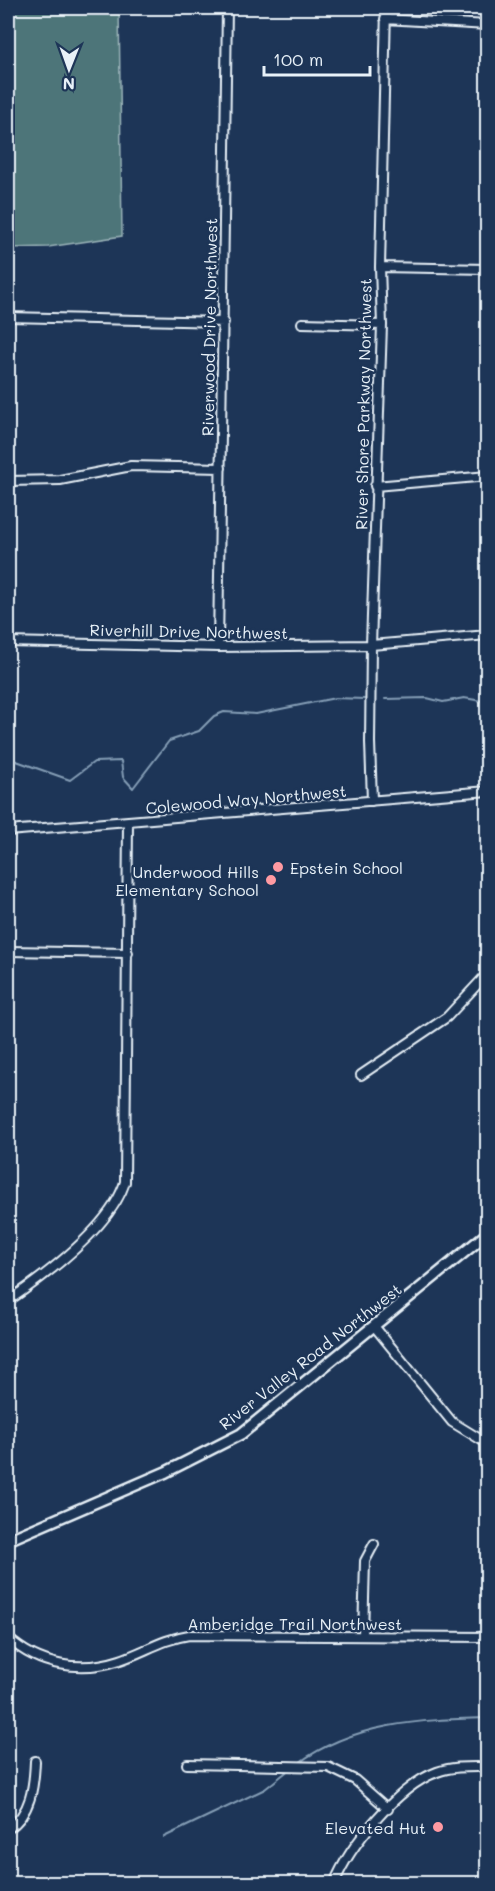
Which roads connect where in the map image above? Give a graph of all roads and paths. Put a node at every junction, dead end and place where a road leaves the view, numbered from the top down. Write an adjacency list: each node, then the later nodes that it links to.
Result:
1 (227, 8): 8 (street, Riverwood Drive Northwest)
2 (386, 8): 3 (street, River Shore Parkway Northwest)
3 (386, 19): 4 (street); 5 (street, River Shore Parkway Northwest)
4 (488, 25)
5 (380, 267): 6 (street); 10 (street, River Shore Parkway Northwest)
6 (488, 269)
7 (8, 317): 8 (street)
8 (224, 322): 11 (street, Riverwood Drive Northwest)
9 (302, 323): 10 (street)
10 (382, 325): 14 (street, River Shore Parkway Northwest)
11 (221, 468): 13 (street); 18 (street, Riverwood Drive Northwest)
12 (488, 476): 14 (street)
13 (8, 481)
14 (375, 486): 17 (street, River Shore Parkway Northwest)
15 (488, 635): 17 (street)
16 (8, 642): 18 (street, Riverhill Drive Northwest)
17 (371, 645): 18 (street, Riverhill Drive Northwest); 20 (street, River Shore Parkway Northwest)
18 (218, 647)
19 (488, 791): 20 (street, Colewood Way Northwest)
20 (372, 801): 21 (street, Colewood Way Northwest)
21 (128, 823): 22 (street, Colewood Way Northwest); 24 (street)
22 (8, 831)
23 (8, 951): 24 (street)
24 (128, 953): 28 (street)
25 (488, 974): 26 (street)
26 (361, 1075)
27 (488, 1233): 29 (street, River Valley Road Northwest)
28 (8, 1301)
29 (374, 1326): 30 (street); 31 (street, River Valley Road Northwest)
30 (488, 1444)
31 (8, 1540)
32 (374, 1544): 33 (street)
33 (363, 1636): 34 (street, Amberidge Trail Northwest); 35 (street, Amberidge Trail Northwest)
34 (488, 1637)
35 (8, 1638)
36 (35, 1761): 40 (street)
37 (187, 1764): 39 (street)
38 (488, 1767): 39 (street)
39 (388, 1809): 41 (street)
40 (8, 1829)
41 (334, 1884)

